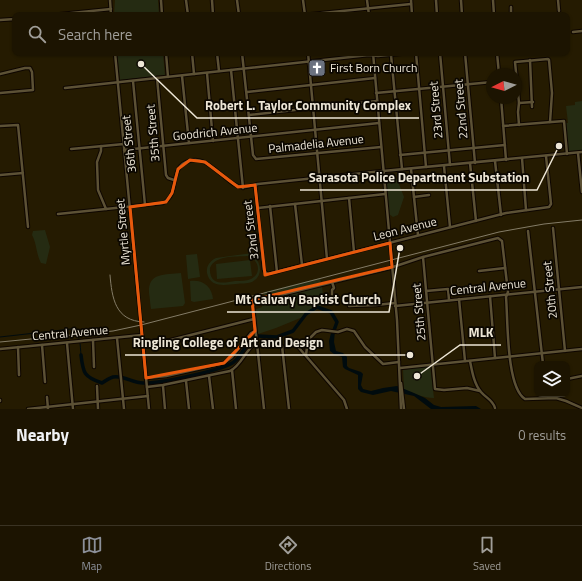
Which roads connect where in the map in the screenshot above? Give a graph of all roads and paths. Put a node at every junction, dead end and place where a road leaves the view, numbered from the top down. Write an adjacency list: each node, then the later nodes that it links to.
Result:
1 (110, 0): 16 (street)
2 (161, 0): 19 (street)
3 (186, 0): 20 (street)
4 (212, 0): 21 (street)
5 (237, 0): 22 (street)
6 (304, 0): 23 (street)
7 (367, 0): 15 (street)
8 (411, 0): 13 (street)
9 (436, 0): 27 (street)
10 (461, 0): 28 (street)
11 (493, 0): 29 (street)
12 (558, 0): 17 (street)
13 (411, 4): 15 (street); 26 (street)
14 (510, 7): 30 (street)
15 (368, 8): 24 (street); 25 (street)
16 (110, 10): 18 (street)
17 (558, 11)
18 (92, 12)
19 (162, 12)
20 (188, 12)
21 (214, 12)
22 (239, 12)
23 (304, 12)
24 (331, 12)
25 (369, 12)
26 (412, 12)
27 (437, 12)
28 (462, 12)
29 (494, 12)
30 (511, 12)
31 (12, 19): 32 (street)
32 (0, 20)
33 (582, 31): 34 (street)
34 (573, 32)
35 (115, 56): 63 (street, Myrtle Street)
36 (166, 56): 59 (street)
37 (192, 56): 57 (street)
38 (217, 56): 54 (street)
39 (242, 56): 50 (street)
40 (308, 56): 49 (street)
41 (357, 56): 49 (street)
42 (373, 56): 61 (street)
43 (391, 56): 70 (street)
44 (416, 56): 69 (street)
45 (440, 56): 67 (street, 23rd Street)
46 (465, 56): 65 (street, 22nd Street)
47 (497, 56): 51 (street)
48 (530, 60): 52 (street); 75 (street); 82 (street)
49 (309, 62): 50 (street); 66 (street)
50 (244, 68): 53 (street); 71 (street)
51 (498, 68)
52 (516, 68)
53 (231, 70): 54 (street); 89 (street, 32nd Street)
54 (219, 71): 55 (street)
55 (207, 73): 57 (street); 90 (street)
56 (0, 74): 72 (street)
57 (194, 74): 58 (street)
58 (182, 76): 59 (street); 91 (street)
59 (168, 77): 60 (street)
60 (157, 78): 62 (street); 95 (street, 35th Street)
61 (375, 78): 66 (street); 73 (street)
62 (132, 81): 63 (street); 99 (street, 36th Street)
63 (118, 82): 68 (street); 92 (street, Myrtle Street)
64 (486, 82): 65 (street)
65 (468, 84): 67 (street); 97 (street, 22nd Street)
66 (311, 85): 71 (street); 79 (street)
67 (443, 86): 69 (street); 101 (street, 23rd Street)
68 (65, 88)
69 (419, 89): 70 (street); 103 (street)
70 (394, 91): 73 (street); 106 (street)
71 (247, 92): 81 (street)
72 (0, 93)
73 (376, 93): 74 (street)
74 (377, 101): 79 (street); 83 (street)
75 (532, 102): 76 (street); 80 (street)
76 (522, 103)
77 (501, 104): 86 (street)
78 (519, 104): 84 (street)
79 (314, 107): 81 (street); 87 (street)
80 (532, 107)
81 (249, 114): 88 (street)
82 (550, 122): 84 (street); 105 (street)
83 (379, 123): 87 (street, Goodrich Avenue); 96 (street)
84 (519, 125): 86 (street)
85 (0, 126): 119 (street)
86 (503, 126): 93 (street)
87 (316, 129): 88 (street, Goodrich Avenue); 102 (street)
88 (251, 137): 89 (street, Goodrich Avenue); 102 (street, Palmadelia Avenue)
89 (238, 138): 90 (street, Goodrich Avenue); 124 (street, 32nd Street)
90 (213, 141): 91 (street, Goodrich Avenue)
91 (188, 143): 95 (street, Goodrich Avenue)
92 (124, 144): 94 (street); 100 (street, Myrtle Street)
93 (505, 145): 97 (street); 109 (street)
94 (101, 146): 98 (street); 136 (street)
95 (164, 146): 99 (street, Goodrich Avenue); 122 (street, 35th Street)
96 (381, 146): 102 (street, Palmadelia Avenue); 118 (street)
97 (473, 148): 101 (street); 112 (street, 22nd Street)
98 (71, 149)
99 (139, 149): 100 (street, Goodrich Avenue); 132 (street, 36th Street)
100 (124, 150): 134 (street, Myrtle Street)
101 (449, 150): 103 (street); 113 (street, 23rd Street)
102 (318, 153): 121 (street)
103 (424, 153): 106 (street); 115 (street)
104 (580, 153): 105 (street); 125 (street)
105 (567, 154): 107 (street)
106 (400, 155): 117 (street)
107 (546, 156): 108 (street); 137 (street, Leon Avenue)
108 (522, 158): 109 (street); 137 (street)
109 (506, 160): 110 (street)
110 (495, 161): 112 (street); 139 (street)
111 (470, 163): 112 (street); 113 (street); 140 (street)
112 (475, 163)
113 (450, 165): 114 (street)
114 (444, 166): 115 (street); 142 (street)
115 (426, 167): 116 (street)
116 (411, 169): 117 (street); 128 (street)
117 (402, 170): 118 (street)
118 (383, 171): 121 (street); 126 (street)
119 (23, 173): 120 (street); 141 (street)
120 (0, 175)
121 (320, 177): 123 (street); 130 (street)
122 (174, 180): 124 (street); 132 (street)
123 (255, 185): 124 (street); 135 (street, 32nd Street)
124 (243, 188)
125 (582, 192)
126 (385, 194): 129 (street); 146 (street)
127 (429, 195): 128 (street)
128 (414, 197): 145 (street)
129 (349, 198): 130 (street); 147 (street)
130 (321, 201): 131 (street); 149 (street)
131 (295, 204): 133 (street); 150 (street)
132 (145, 206): 134 (street)
133 (270, 206): 135 (street); 154 (street)
134 (130, 207): 136 (street); 171 (street, Myrtle Street)
135 (258, 208): 155 (street, 32nd Street)
136 (106, 210): 138 (street)
137 (526, 210): 139 (street, Leon Avenue)
138 (58, 214)
139 (500, 215): 140 (street, Leon Avenue)
140 (476, 221): 142 (street, Leon Avenue)
141 (28, 227)
142 (450, 227): 145 (street, Leon Avenue)
143 (553, 228): 158 (street, 20th Street)
144 (528, 231): 160 (street)
145 (418, 235): 146 (street, Leon Avenue)
146 (390, 243): 147 (street, Leon Avenue); 151 (street)
147 (354, 252): 149 (street, Leon Avenue)
148 (423, 257): 151 (street); 152 (street); 159 (street, 25th Street)
149 (327, 259): 150 (street, Leon Avenue)
150 (302, 265): 154 (street, Leon Avenue)
151 (392, 267): 156 (street); 167 (street)
152 (505, 268): 153 (street); 161 (street)
153 (479, 270)
154 (277, 272): 155 (street, Leon Avenue)
155 (267, 273)
156 (332, 282): 162 (street); 169 (street)
157 (582, 287): 158 (street, Central Avenue)
158 (559, 290): 160 (street, Central Avenue); 183 (street, 20th Street)
159 (426, 291): 165 (street); 166 (street, 25th Street)
160 (535, 292): 161 (street, Central Avenue); 184 (street)
161 (507, 295): 163 (street, Central Avenue); 186 (street)
162 (332, 296)
163 (490, 296): 164 (street, Central Avenue); 187 (street)
164 (459, 299): 165 (street, Central Avenue); 188 (street)
165 (449, 300): 166 (street, Central Avenue)
166 (427, 302): 167 (street, Central Avenue); 192 (street, 25th Street)
167 (395, 304): 168 (street, Central Avenue); 191 (street)
168 (349, 306)
169 (254, 319): 170 (street); 178 (street)
170 (255, 331): 175 (street); 200 (street)
171 (142, 335): 172 (street, Central Avenue); 178 (street, Myrtle Street)
172 (117, 338): 173 (street, Central Avenue); 211 (street)
173 (93, 340): 176 (street, Central Avenue); 193 (street)
174 (293, 341): 185 (street)
175 (256, 342): 195 (street); 226 (street)
176 (67, 343): 177 (street, Central Avenue); 213 (street)
177 (42, 345): 180 (street, Central Avenue); 202 (street)
178 (143, 346): 200 (street, Myrtle Street)
179 (282, 346): 227 (street)
180 (18, 347): 181 (street, Central Avenue); 196 (street)
181 (0, 349)
182 (582, 349): 183 (street)
183 (565, 351): 184 (street)
184 (542, 353): 186 (street); 190 (street)
185 (306, 355): 191 (street); 228 (street)
186 (510, 357): 187 (street); 209 (street)
187 (495, 358): 189 (street)
188 (464, 361): 189 (street); 192 (street)
189 (470, 361): 206 (street)
190 (543, 361)
191 (399, 362): 194 (street)
192 (433, 365): 194 (street); 206 (street, 25th Street)
193 (94, 367)
194 (400, 368): 229 (street)
195 (232, 370): 197 (street); 225 (street)
196 (19, 375)
197 (209, 376): 201 (street); 224 (street)
198 (582, 376): 199 (street)
199 (570, 378)
200 (146, 379): 205 (street, Myrtle Street)
201 (186, 381): 203 (street); 223 (street)
202 (45, 382)
203 (163, 385): 205 (street); 222 (street)
204 (96, 386): 212 (street)
205 (147, 387): 207 (street, Myrtle Street)
206 (480, 391): 215 (street)
207 (148, 396): 211 (street); 221 (street, Myrtle Street)
208 (47, 397): 214 (street)
209 (541, 397)
210 (551, 397): 216 (street)
211 (123, 399): 212 (street); 220 (street)
212 (98, 401): 213 (street); 219 (street)
213 (73, 404): 214 (street); 218 (street)
214 (48, 408): 217 (street)
215 (496, 408)
216 (582, 408)
217 (28, 409)
218 (73, 409)
219 (98, 409)
220 (124, 409)
221 (149, 409)
222 (165, 409)
223 (189, 409)
224 (213, 409)
225 (236, 409)
226 (264, 409)
227 (289, 409)
228 (347, 409)
229 (403, 409)

